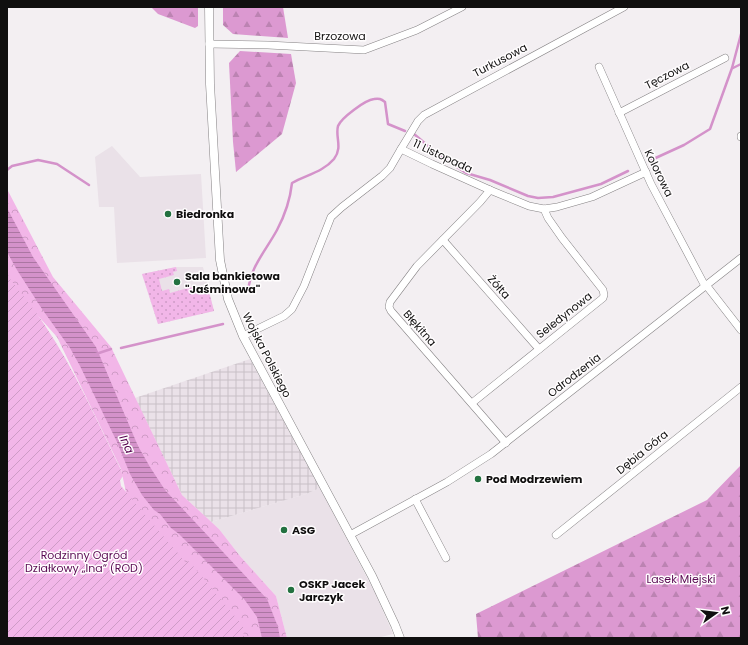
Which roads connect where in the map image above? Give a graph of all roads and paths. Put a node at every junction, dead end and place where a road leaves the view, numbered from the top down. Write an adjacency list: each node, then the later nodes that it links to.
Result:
1 (209, 7): 4 (street, Wojska Polskiego)
2 (462, 7): 4 (street, Brzozowa)
3 (624, 7): 8 (street, Turkusowa)
4 (209, 44): 16 (street, Wojska Polskiego)
5 (725, 58): 7 (street, Tęczowa)
6 (599, 66): 7 (street, Kolorowa)
7 (619, 113): 9 (street, Kolorowa)
8 (401, 149): 10 (street, 11 Listopada); 16 (street, 11 Listopada)
9 (646, 172): 11 (street, 11 Listopada); 14 (street, Kolorowa)
10 (490, 190): 11 (street, 11 Listopada); 12 (street, Błękitna)
11 (544, 209): 17 (street, Seledynowa)
12 (443, 240): 17 (street, Żółta); 19 (street, Błękitna)
13 (741, 258): 14 (street, Odrodzenia)
14 (706, 286): 15 (street); 20 (street, Odrodzenia)
15 (741, 330)
16 (243, 336): 22 (street, Wojska Polskiego)
17 (539, 349): 19 (street, Seledynowa)
18 (741, 387): 23 (street, Dębia Góra)
19 (472, 403): 20 (street, Błękitna)
20 (506, 443): 21 (street, Odrodzenia)
21 (415, 499): 22 (street, Odrodzenia); 24 (street)
22 (350, 535): 25 (street, Wojska Polskiego)
23 (556, 535)
24 (446, 558)
25 (400, 638)

